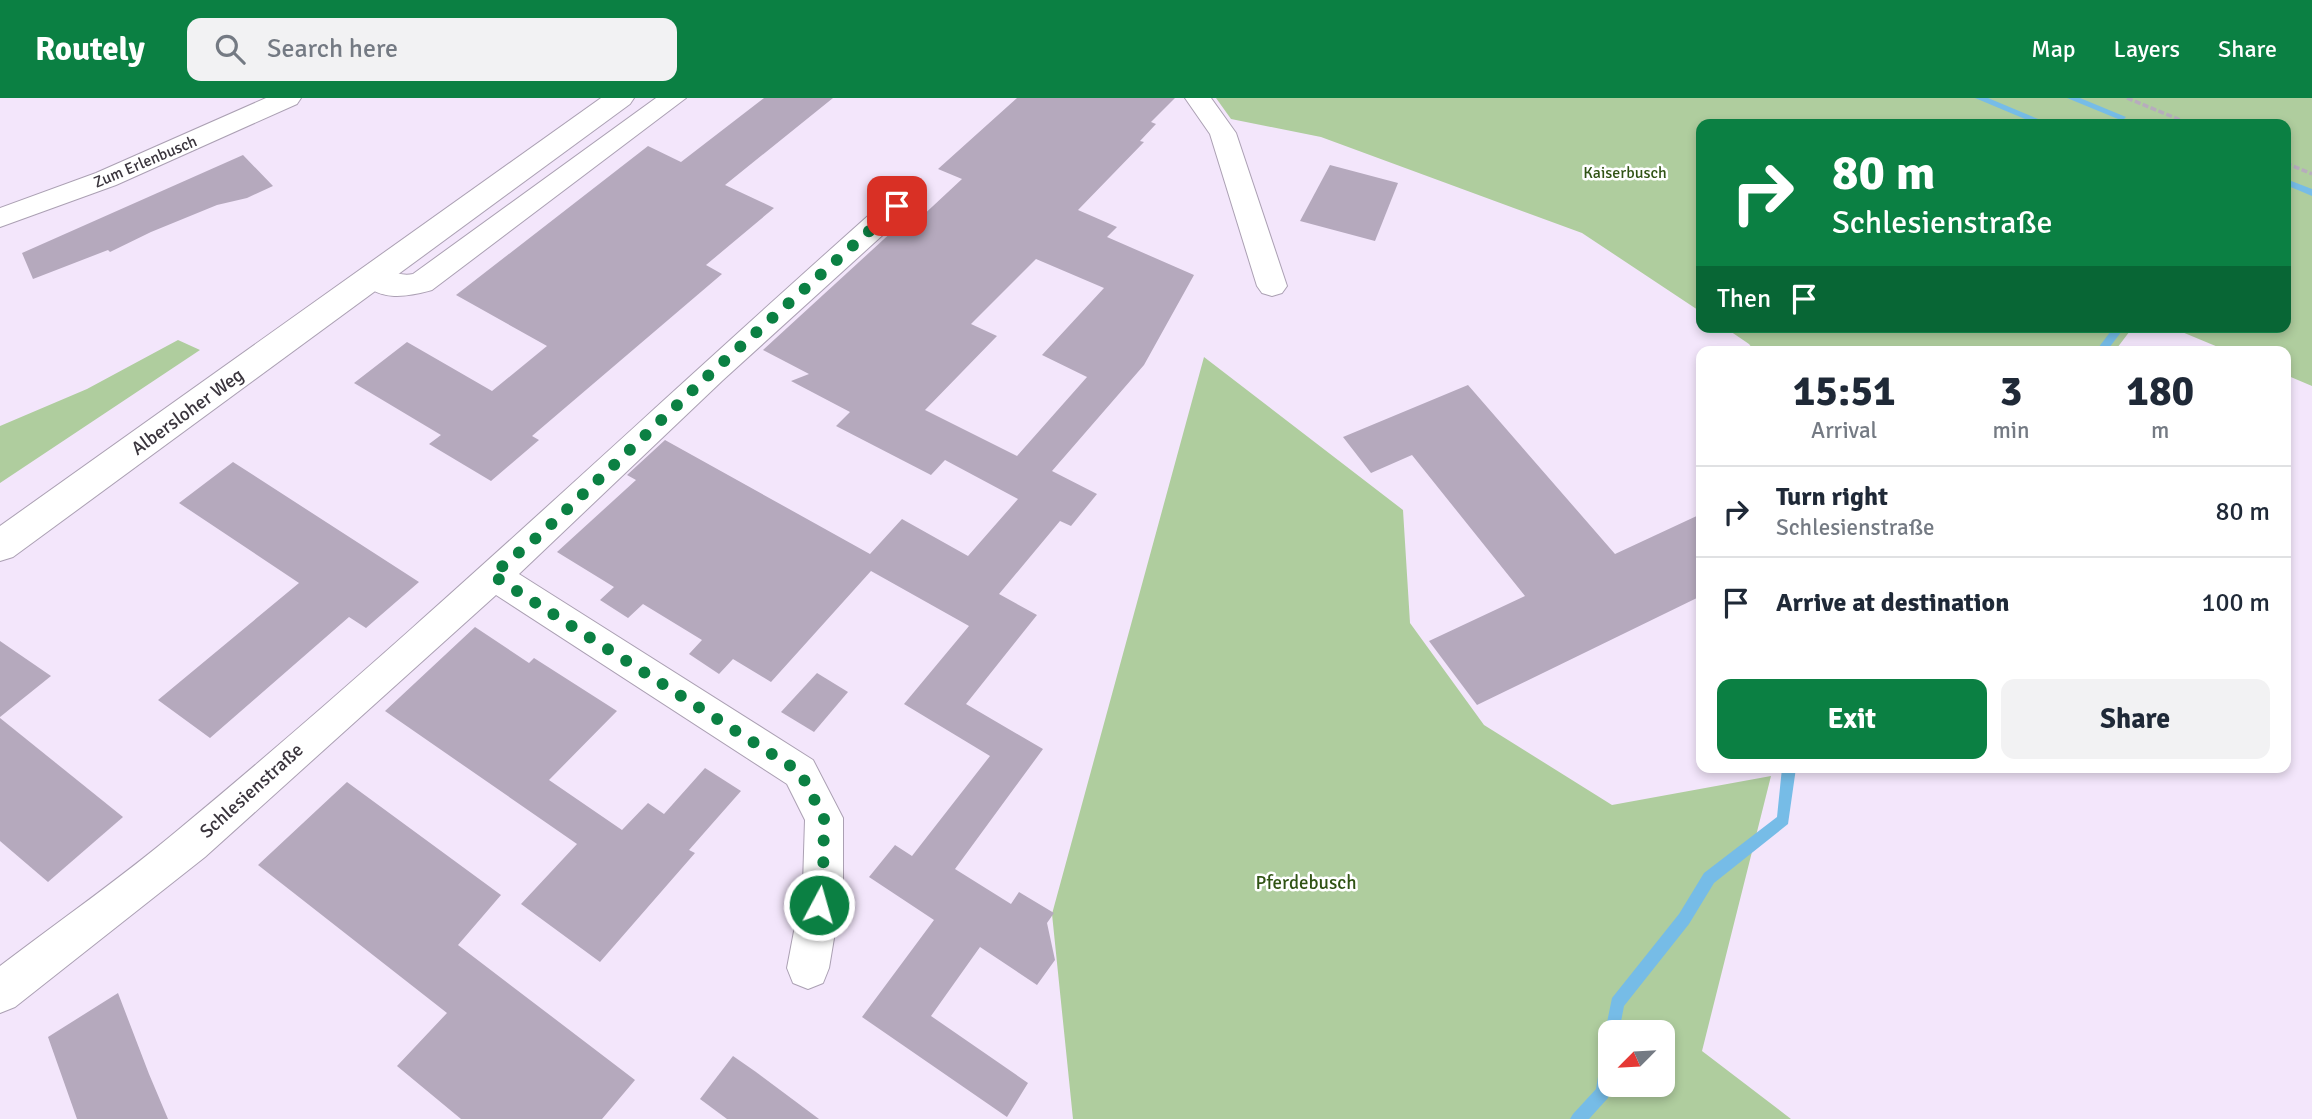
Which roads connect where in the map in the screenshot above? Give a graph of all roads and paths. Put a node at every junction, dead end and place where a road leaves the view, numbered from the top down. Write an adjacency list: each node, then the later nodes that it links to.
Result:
1 (288, 98): 10 (street, Zum Erlenbusch)
2 (620, 98): 11 (main road, Albersloher Weg)
3 (673, 98): 11 (street)
4 (1198, 98): 12 (street)
5 (2127, 98): 6 (path)
6 (2178, 119)
7 (2291, 165): 8 (path)
8 (2312, 174)
9 (897, 206): 14 (street, Schlesienstraße)
10 (0, 218)
11 (374, 276): 13 (main road, Albersloher Weg)
12 (1272, 286)
13 (0, 545)
14 (492, 575): 15 (street); 16 (street, Schlesienstraße)
15 (808, 968)
16 (0, 992)

